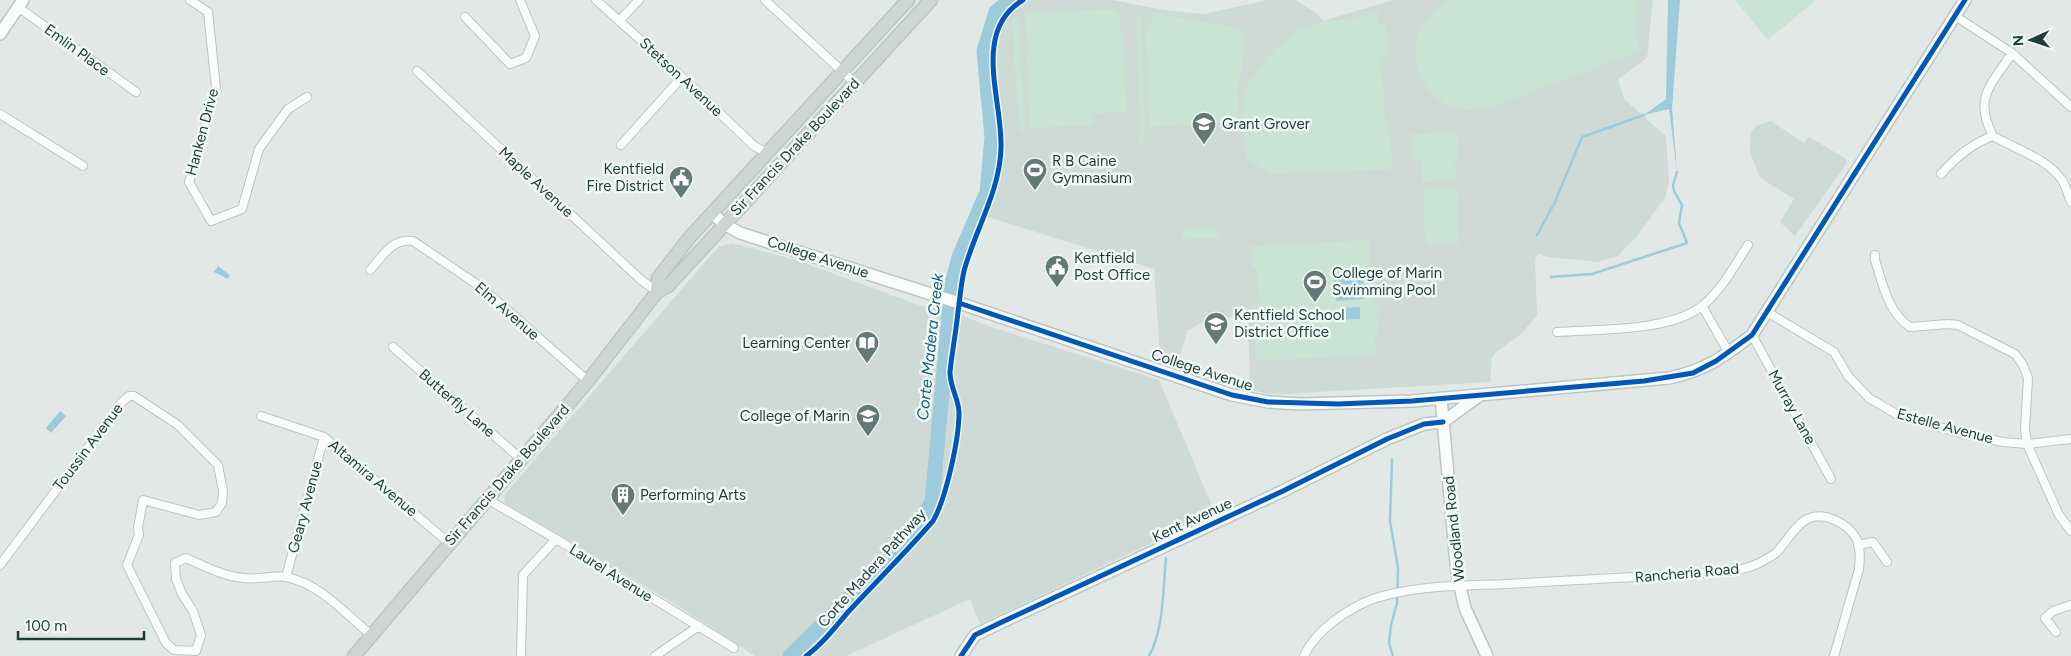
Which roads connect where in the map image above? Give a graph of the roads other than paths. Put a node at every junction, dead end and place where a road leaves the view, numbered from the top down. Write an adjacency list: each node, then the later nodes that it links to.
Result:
1 (190, 0): 20 (street, Hanken Drive)
2 (520, 0): 11 (street)
3 (596, 0): 12 (street, Stetson Avenue)
4 (639, 0): 12 (street)
5 (765, 0): 16 (street)
6 (908, 0): 16 (main road, Sir Francis Drake Boulevard)
7 (1965, 0): 10 (main road, College Avenue)
8 (927, 2): 18 (main road, Sir Francis Drake Boulevard)
9 (20, 4): 13 (main road); 19 (street, Emlin Place)
10 (1955, 16): 14 (street); 36 (main road, College Avenue)
11 (465, 17)
12 (619, 21): 17 (street, Stetson Avenue)
13 (0, 34)
14 (2012, 53): 21 (street); 23 (street)
15 (418, 71): 34 (street, Maple Avenue)
16 (843, 71): 18 (street); 25 (main road, Sir Francis Drake Boulevard)
17 (682, 77): 24 (street); 25 (street, Stetson Avenue)
18 (855, 83): 30 (main road, Sir Francis Drake Boulevard)
19 (136, 92)
20 (307, 97)
21 (2071, 107)
22 (0, 114): 26 (street)
23 (1993, 136): 27 (street); 28 (street)
24 (621, 145)
25 (767, 153): 29 (main road, Sir Francis Drake Boulevard)
26 (83, 166)
27 (1941, 174)
28 (2071, 202)
29 (712, 212): 30 (main road, College Avenue); 34 (main road, Sir Francis Drake Boulevard)
30 (724, 224): 34 (main road, Sir Francis Drake Boulevard); 43 (main road, College Avenue)
31 (1748, 245): 35 (street)
32 (1876, 255): 48 (street)
33 (370, 270): 41 (street, Elm Avenue)
34 (657, 292): 41 (main road, Sir Francis Drake Boulevard)
35 (1702, 306): 37 (street); 40 (street)
36 (1767, 312): 38 (main road, College Avenue); 48 (street, Estelle Avenue)
37 (1557, 332)
38 (1752, 335): 40 (main road, College Avenue); 50 (street, Murray Lane)
39 (393, 347): 49 (street, Butterfly Lane)
40 (1729, 353): 42 (main road, College Avenue)
41 (588, 381): 49 (main road, Sir Francis Drake Boulevard)
42 (1481, 395): 43 (main road, College Avenue); 45 (main road)
43 (1442, 398): 45 (main road, Woodland Road)
44 (261, 416): 46 (street, Altamira Avenue)
45 (1443, 422): 59 (main road, Woodland Road); 68 (main road, Kent Avenue)
46 (324, 437): 54 (street, Altamira Avenue); 58 (street, Geary Avenue)
47 (2071, 439): 48 (street, Estelle Avenue)
48 (2027, 444): 52 (street)
49 (521, 459): 51 (main road, Sir Francis Drake Boulevard)
50 (1831, 479)
51 (487, 499): 53 (street, Laurel Avenue); 54 (main road, Sir Francis Drake Boulevard)
52 (2071, 531)
53 (556, 539): 61 (street, Laurel Avenue); 66 (street)
54 (449, 543): 63 (main road, Sir Francis Drake Boulevard)
55 (1858, 545): 56 (street); 59 (street, Rancheria Road); 71 (street)
56 (1886, 562)
57 (0, 565): 58 (street, Toussin Avenue)
58 (286, 577): 63 (street, Toussin Avenue)
59 (1459, 587): 69 (street, Rancheria Road); 70 (main road, Woodland Road)
60 (2071, 605): 62 (street)
61 (699, 626): 64 (street, Laurel Avenue); 67 (street)
62 (2056, 632)
63 (371, 635): 65 (main road, Sir Francis Drake Boulevard)
64 (734, 648)
65 (354, 656)
66 (522, 656)
67 (655, 656)
68 (961, 656)
69 (1304, 656)
70 (1487, 656)
71 (1834, 656)

